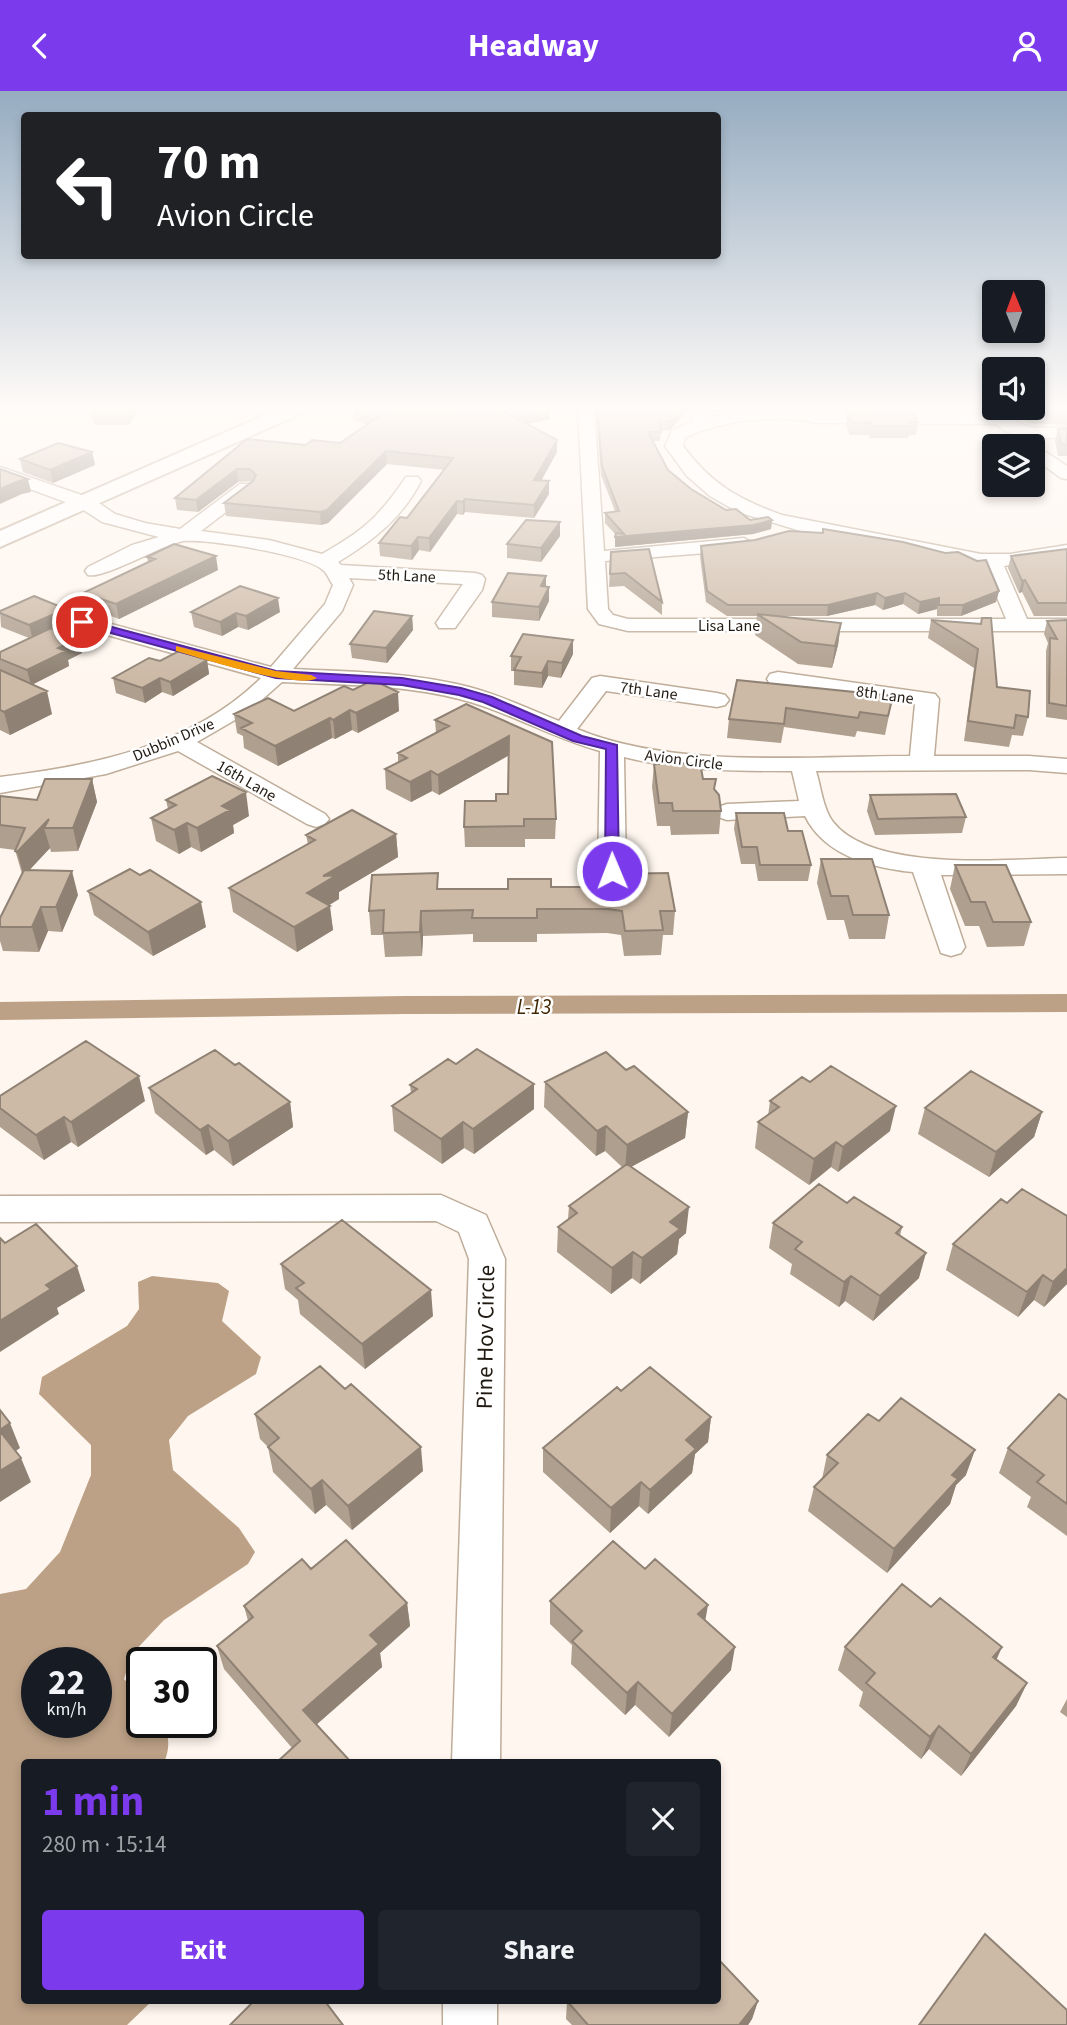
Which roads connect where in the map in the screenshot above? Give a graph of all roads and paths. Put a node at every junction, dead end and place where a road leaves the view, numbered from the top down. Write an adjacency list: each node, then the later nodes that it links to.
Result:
1 (72, 498): 8 (street)
2 (86, 498): 8 (street)
3 (86, 498): 8 (street)
4 (232, 498): 11 (street)
5 (405, 498): 16 (street)
6 (591, 498): 14 (street, Lisa Lane)
7 (728, 498): 9 (street)
8 (80, 501): 10 (street); 11 (street); 12 (street)
9 (810, 527): 14 (street); 15 (street)
10 (0, 530)
11 (184, 535): 16 (street); 17 (street)
12 (0, 540)
13 (1067, 551): 15 (street)
14 (595, 558): 20 (street, Lisa Lane)
15 (992, 561): 20 (street)
16 (331, 566): 19 (street, 5th Lane); 22 (street, Dubbin Drive)
17 (95, 571)
18 (82, 622): 22 (street, Avion Circle)
19 (447, 623)
20 (1019, 625): 21 (street, Lisa Lane)
21 (1067, 625)
22 (276, 675): 25 (street, Avion Circle); 26 (street, Dubbin Drive)
23 (778, 679): 29 (street, 8th Lane)
24 (717, 700): 25 (street, 7th Lane)
25 (563, 733): 27 (street, Avion Circle)
26 (178, 741): 31 (street, Dubbin Drive); 34 (street, 16th Lane)
27 (612, 747): 28 (street, Avion Circle); 36 (street)
28 (802, 764): 29 (street, Avion Circle); 32 (street)
29 (924, 764): 30 (street, Avion Circle)
30 (1067, 766)
31 (0, 785)
32 (815, 808): 33 (street); 35 (street)
33 (726, 812)
34 (316, 819)
35 (925, 866): 37 (street); 38 (street)
36 (612, 871)
37 (1064, 873)
38 (951, 947)
39 (0, 1209): 40 (street, Pine Hov Circle)
40 (476, 1759)
41 (470, 2004): 42 (street)
42 (470, 2025)

